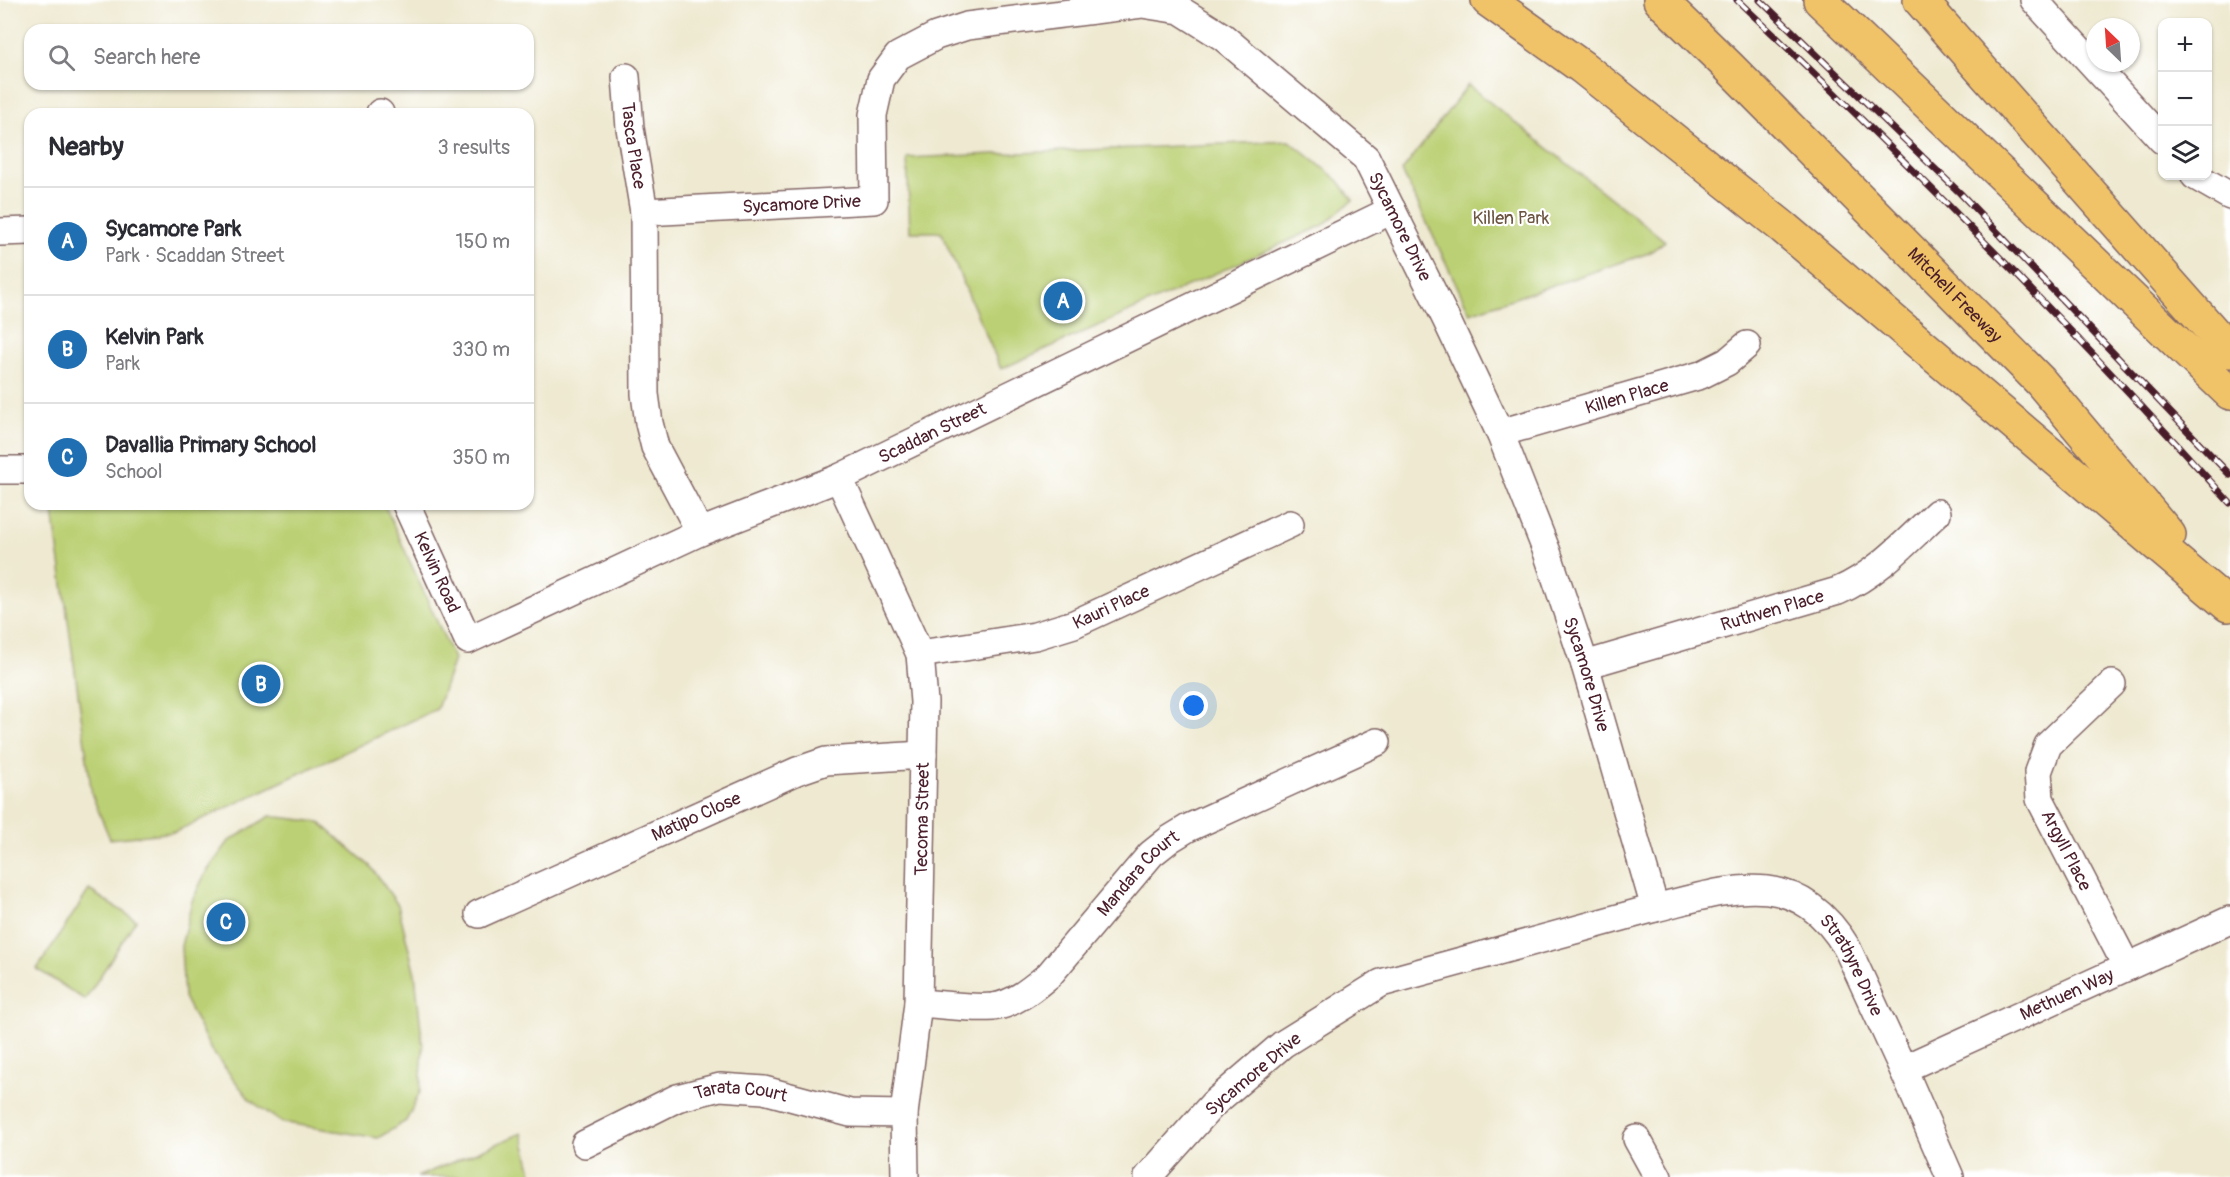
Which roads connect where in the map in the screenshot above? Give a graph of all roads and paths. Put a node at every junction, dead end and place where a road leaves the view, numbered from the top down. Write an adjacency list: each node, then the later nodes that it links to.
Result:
1 (1488, 0): 25 (highway)
2 (1660, 0): 25 (highway, Mitchell Freeway)
3 (1820, 0): 16 (highway)
4 (1920, 0): 15 (highway)
5 (2034, 0): 7 (street)
6 (626, 77): 11 (street, Tasca Place)
7 (2158, 135)
8 (2202, 180): 9 (street)
9 (2230, 196)
10 (1392, 210): 11 (street, Sycamore Drive); 17 (street, Sycamore Drive); 20 (street, Scaddan Street)
11 (644, 212): 24 (street)
12 (24, 231): 13 (street)
13 (0, 232)
14 (1747, 345): 17 (street, Killen Place)
15 (2230, 351)
16 (2230, 393)
17 (1500, 433): 28 (street, Sycamore Drive)
18 (0, 470): 19 (street)
19 (24, 470)
20 (839, 478): 24 (street, Scaddan Street); 27 (street, Tecoma Street)
21 (409, 510): 26 (street, Kelvin Road)
22 (1936, 513): 28 (street, Ruthven Place)
23 (1290, 524): 27 (street, Kauri Place)
24 (700, 532): 26 (street, Scaddan Street)
25 (2229, 607)
26 (468, 640)
27 (920, 654): 31 (street, Tecoma Street)
28 (1585, 665): 32 (street, Sycamore Drive)
29 (2112, 684): 35 (street, Argyll Place)
30 (1377, 742): 36 (street, Mandara Court)
31 (923, 755): 33 (street, Matipo Close); 36 (street, Tecoma Street)
32 (1655, 908): 37 (street, Strathyre Drive); 42 (street, Sycamore Drive)
33 (479, 914)
34 (2230, 920): 35 (street, Methuen Way)
35 (2127, 967): 37 (street, Methuen Way)
36 (918, 1003): 38 (street, Tecoma Street)
37 (1903, 1070): 44 (street, Strathyre Drive)
38 (904, 1114): 40 (street, Tarata Court); 41 (street, Tecoma Street)
39 (1637, 1139): 43 (street)
40 (585, 1143)
41 (905, 1177)
42 (1148, 1177)
43 (1658, 1177)
44 (1950, 1177)

